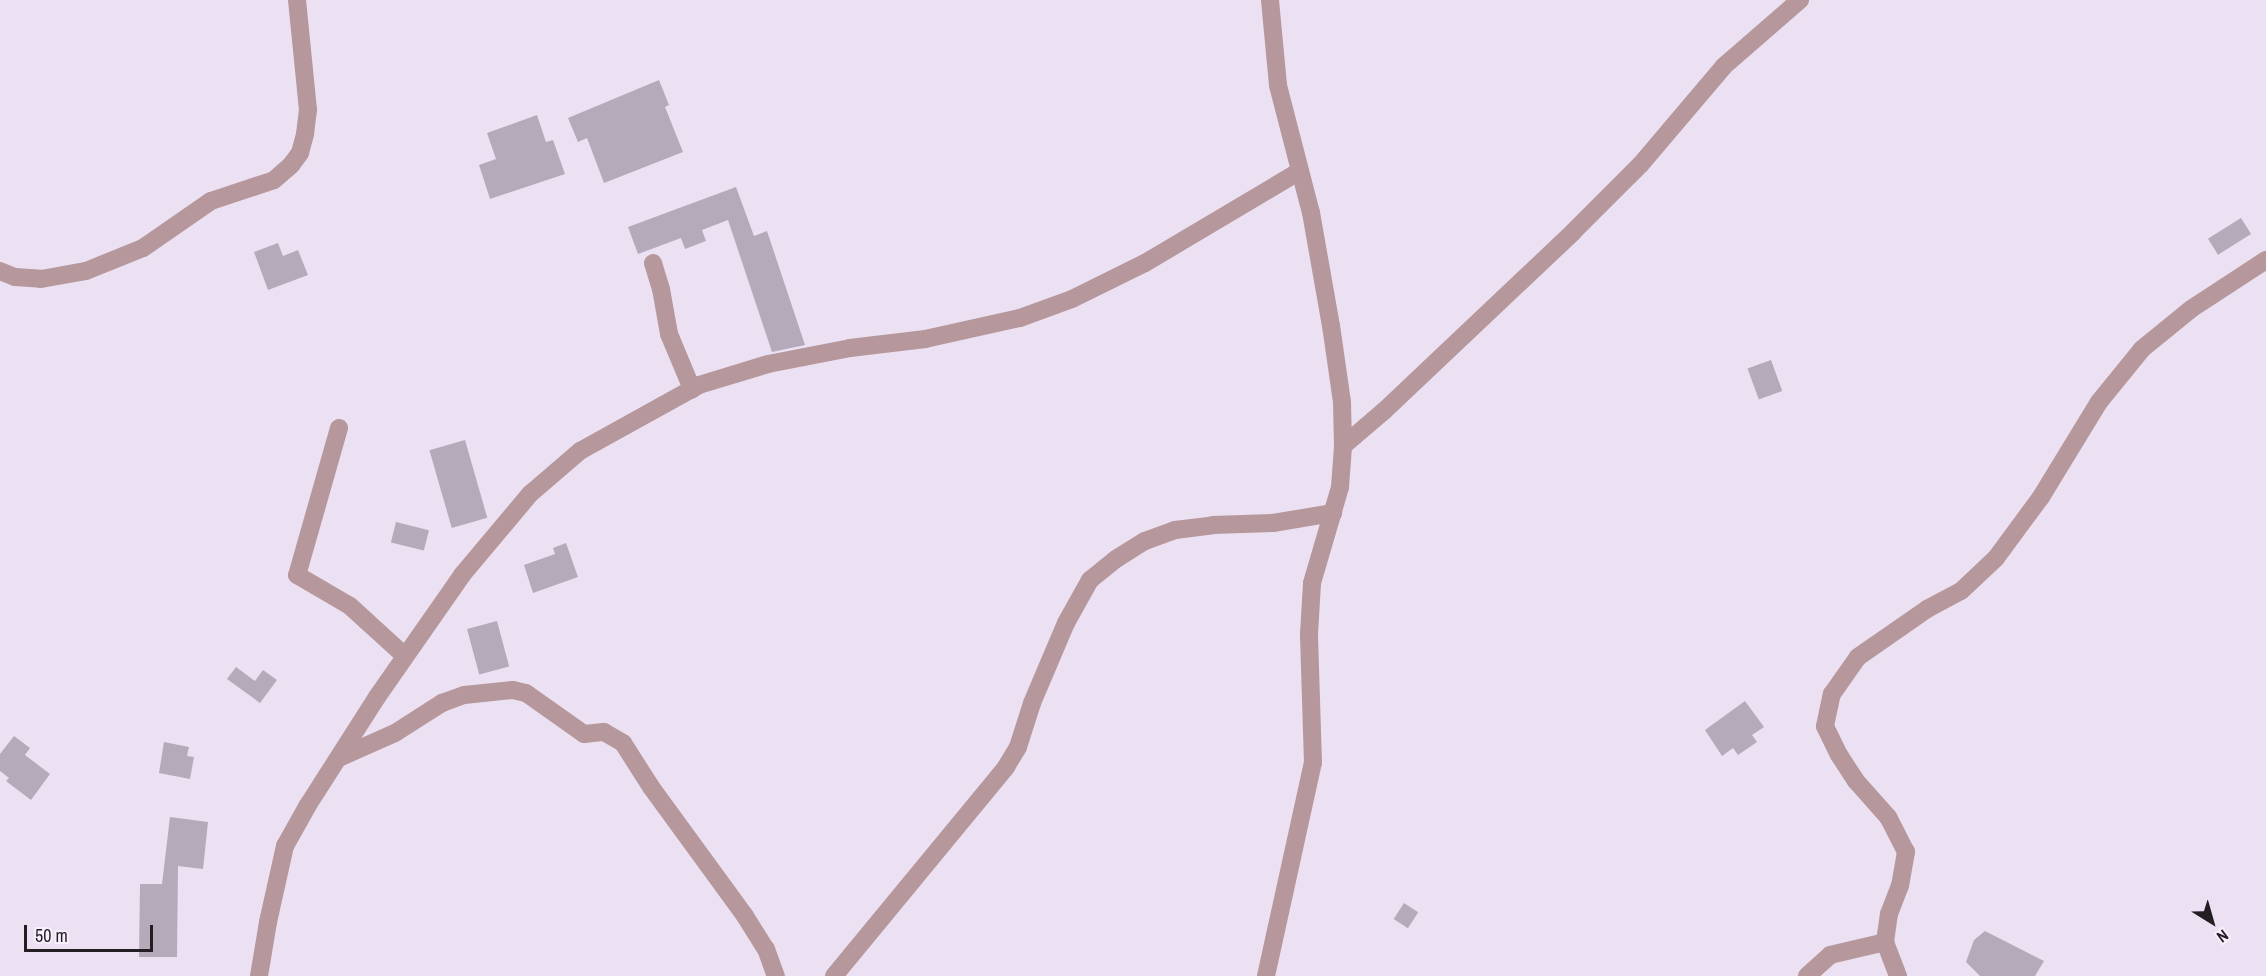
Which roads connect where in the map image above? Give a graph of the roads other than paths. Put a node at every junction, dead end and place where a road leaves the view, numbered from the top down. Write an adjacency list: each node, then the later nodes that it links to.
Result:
1 (297, 0): 7 (street)
2 (1270, 0): 4 (street)
3 (1800, 0): 10 (street)
4 (1300, 171): 8 (street); 10 (street)
5 (2266, 260): 14 (street)
6 (653, 263): 8 (street)
7 (0, 271)
8 (692, 389): 12 (street)
9 (339, 428): 12 (street)
10 (1343, 446): 11 (street)
11 (1333, 513): 17 (street); 18 (street)
12 (405, 656): 13 (street)
13 (341, 757): 15 (street); 16 (street)
14 (1885, 942): 19 (street); 20 (street)
15 (259, 976)
16 (776, 976)
17 (834, 976)
18 (1266, 976)
19 (1807, 976)
20 (1898, 976)

